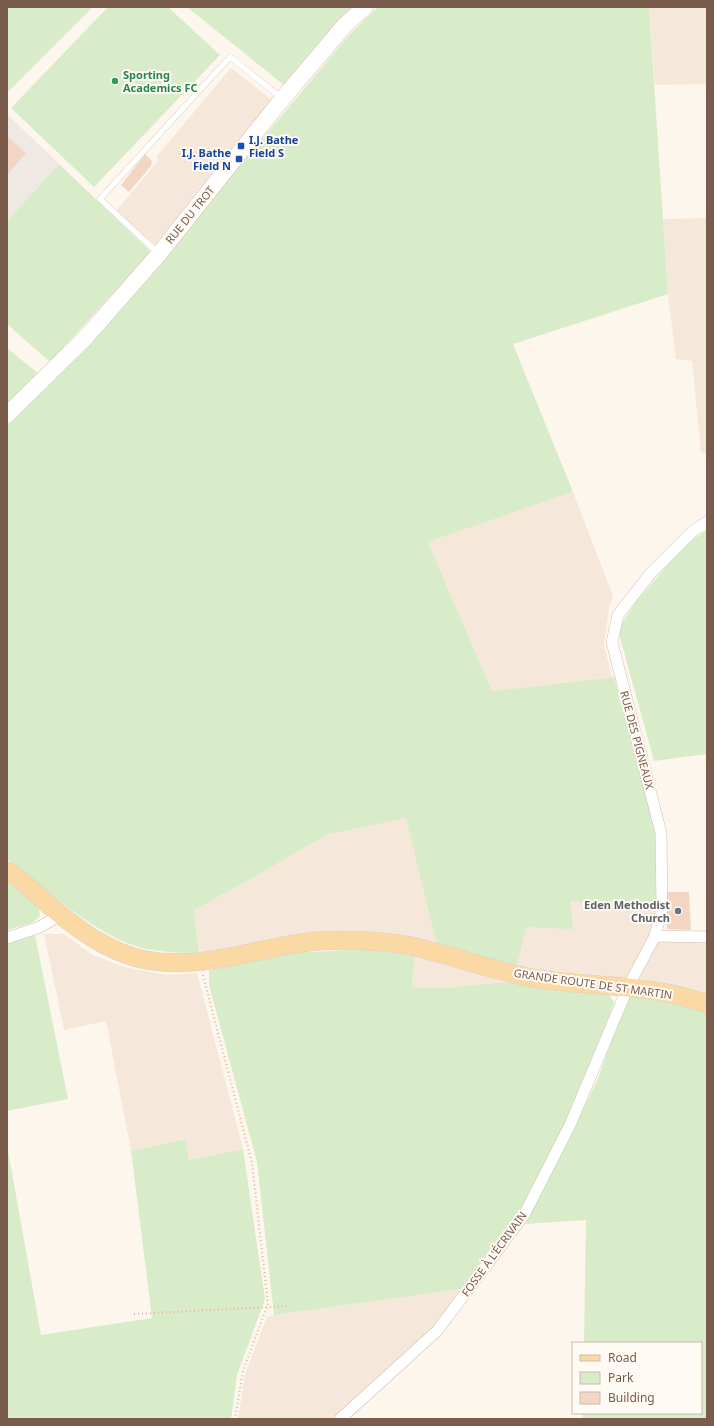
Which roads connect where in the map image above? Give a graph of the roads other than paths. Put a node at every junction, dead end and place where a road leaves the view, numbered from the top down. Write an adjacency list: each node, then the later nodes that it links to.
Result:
1 (365, 7): 2 (main road, RUE DU TROT)
2 (283, 98): 3 (main road, RUE DU TROT); 3 (lane)
3 (159, 254): 4 (main road, RUE DU TROT)
4 (7, 415)
5 (707, 522): 8 (street, RUE DES PIGNEAUX)
6 (7, 871): 7 (main road, GRANDE ROUTE DE ST MARTIN)
7 (60, 915): 10 (street); 11 (main road, GRANDE ROUTE DE ST MARTIN)
8 (655, 936): 9 (street); 11 (street, RUE DES PIGNEAUX)
9 (707, 937)
10 (7, 938)
11 (628, 988): 12 (main road, GRANDE ROUTE DE ST MARTIN); 13 (street, FOSSE À L'ÉCRIVAIN)
12 (707, 1004)
13 (340, 1419)

